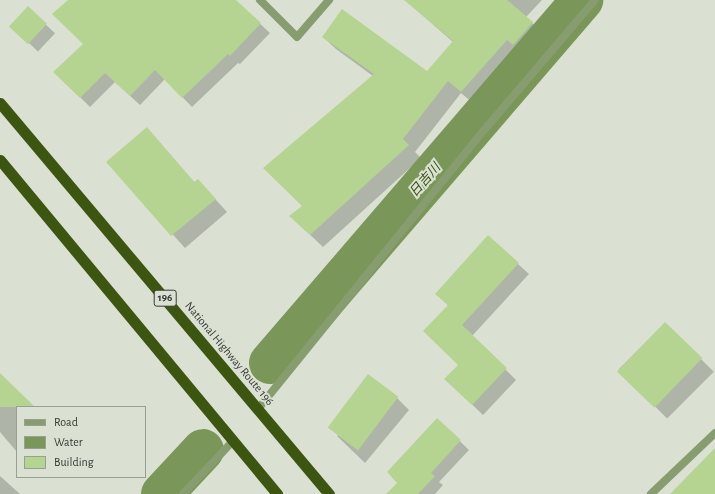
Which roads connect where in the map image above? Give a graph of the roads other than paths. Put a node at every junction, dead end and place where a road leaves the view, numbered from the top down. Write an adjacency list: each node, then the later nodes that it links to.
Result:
1 (260, 0): 2 (street)
2 (329, 0)
3 (595, 0): 6 (street)
4 (0, 103): 6 (highway, National Highway Route 196 / 196)
5 (0, 160): 8 (highway)
6 (258, 409): 11 (highway, National Highway Route 196 / 196)
7 (715, 433): 12 (street)
8 (233, 441): 9 (street); 10 (highway)
9 (183, 494)
10 (277, 494)
11 (329, 494)
12 (651, 494)

